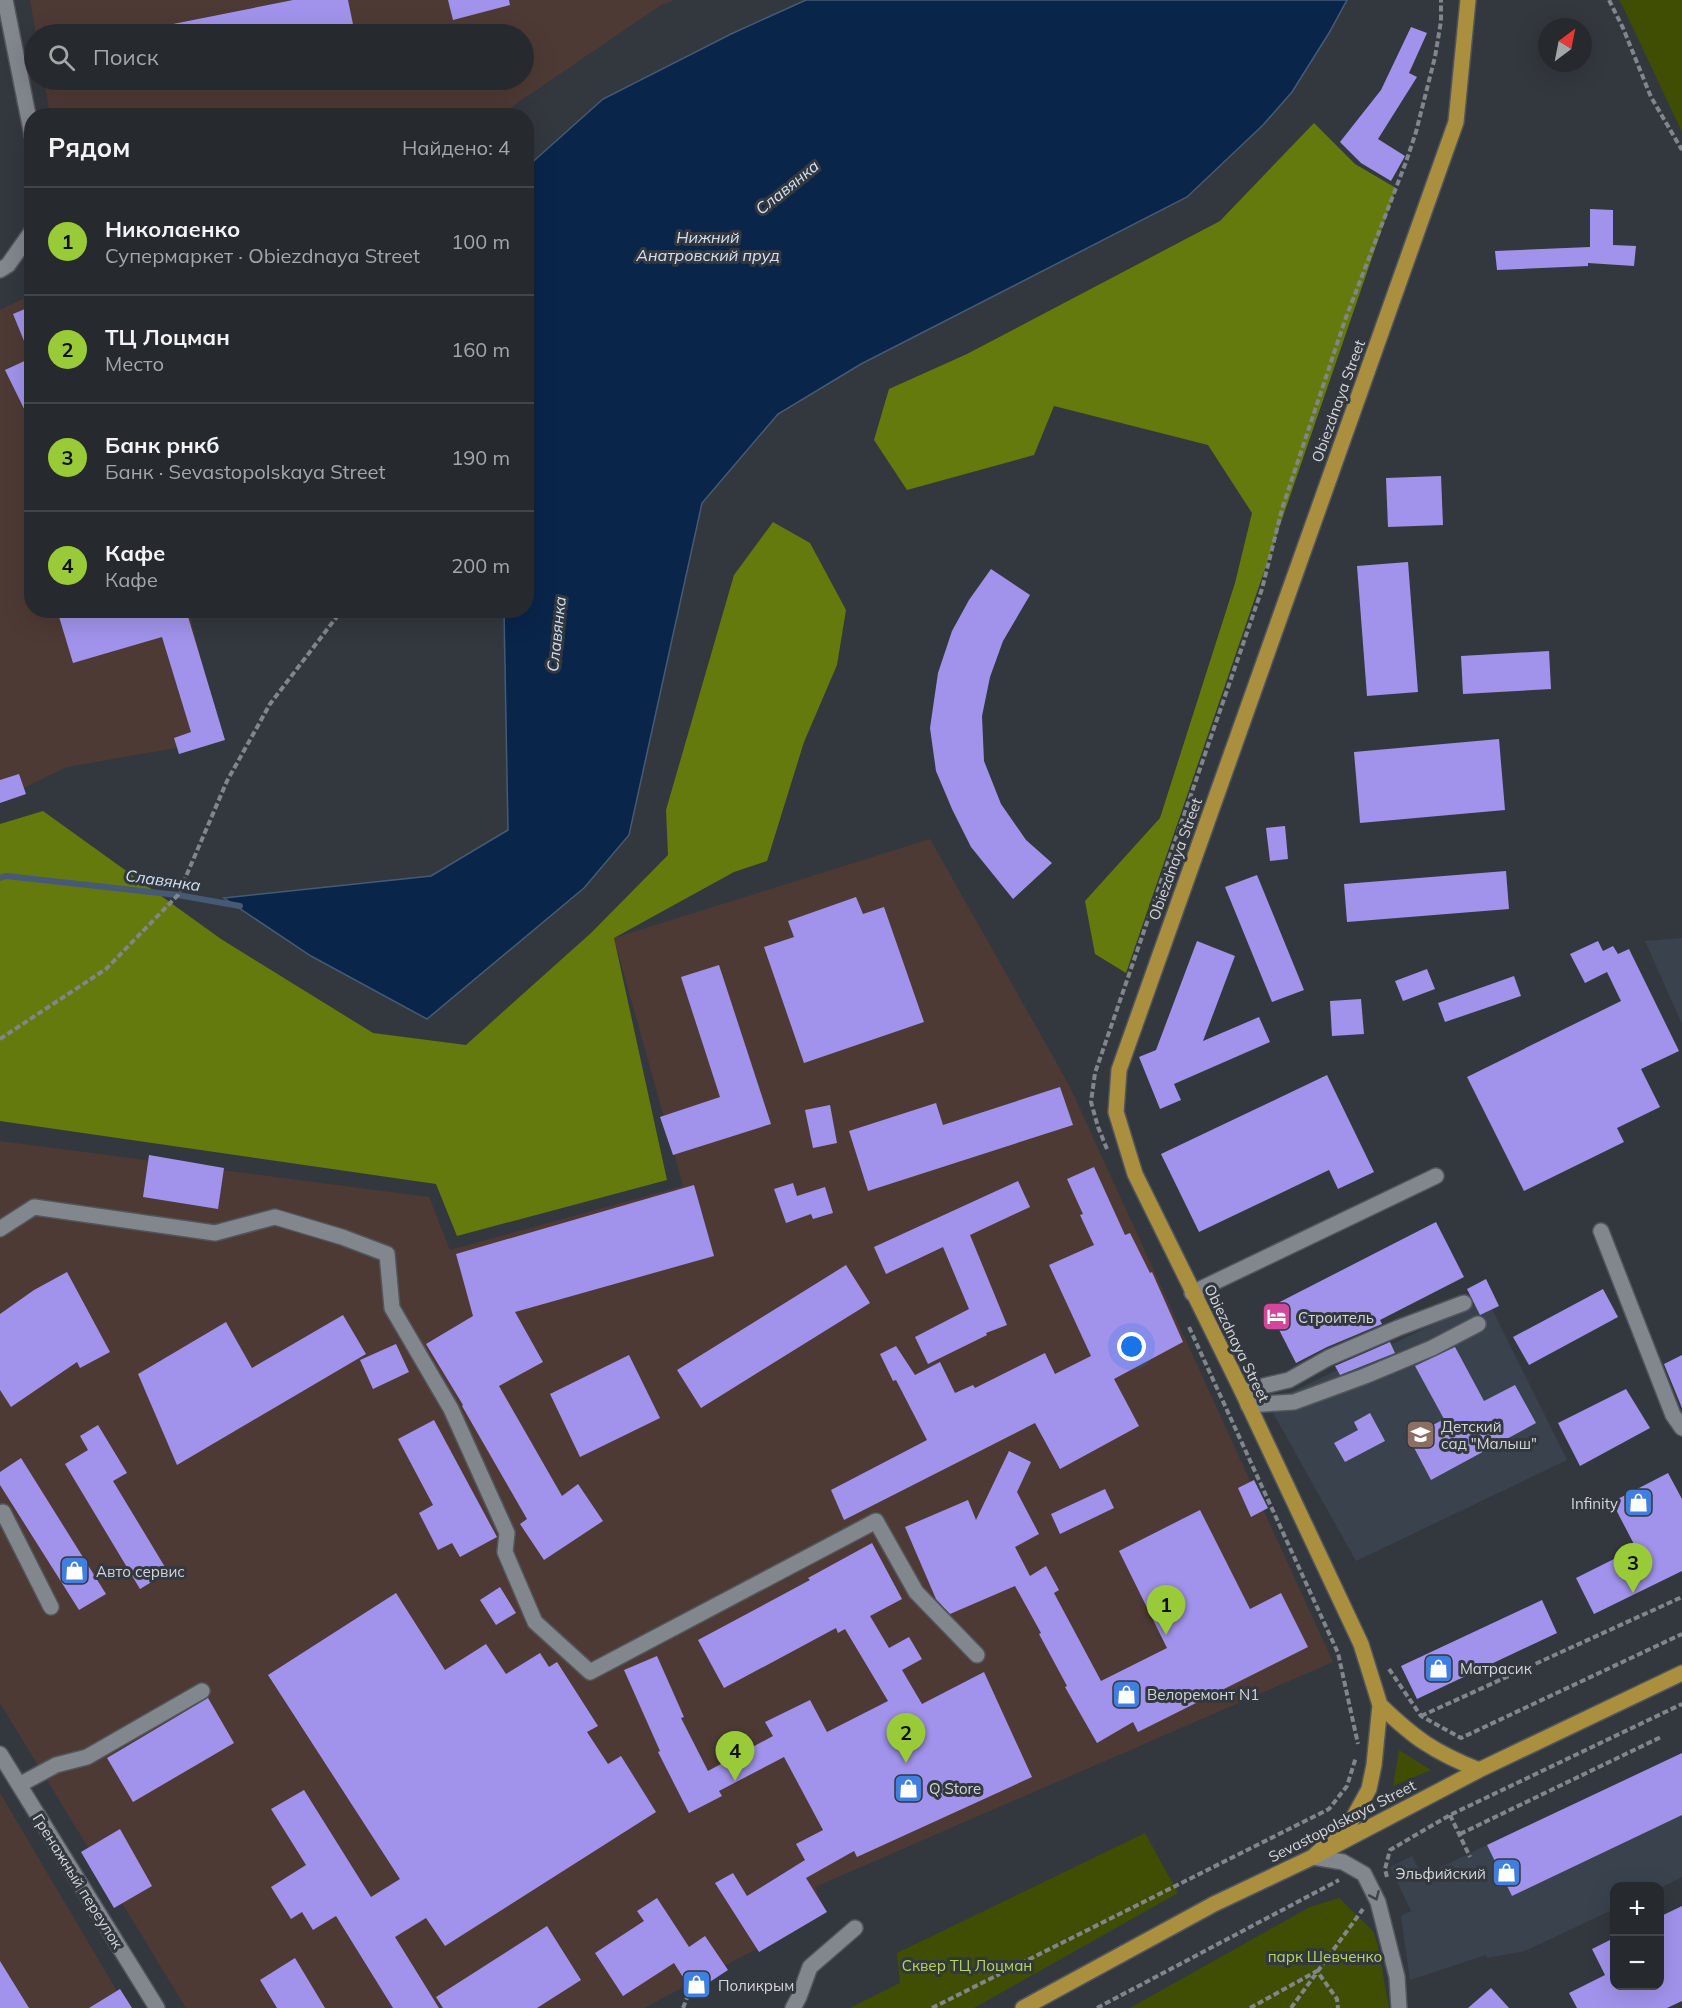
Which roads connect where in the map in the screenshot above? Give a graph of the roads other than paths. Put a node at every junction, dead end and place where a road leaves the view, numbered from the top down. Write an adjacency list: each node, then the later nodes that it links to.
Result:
1 (5, 0): 3 (street)
2 (1468, 0): 9 (main road, Obiezdnaya Street)
3 (27, 108)
4 (24, 242): 5 (street)
5 (0, 270)
6 (1436, 1176): 9 (street)
7 (0, 1228): 16 (street)
8 (1601, 1231): 13 (street)
9 (1192, 1293): 12 (main road, Obiezdnaya Street)
10 (1464, 1303): 12 (street)
11 (1478, 1324): 12 (street)
12 (1245, 1398): 19 (main road, Obiezdnaya Street)
13 (1682, 1428)
14 (0, 1514): 15 (street)
15 (51, 1607)
16 (977, 1655)
17 (1682, 1673): 21 (main road, Sevastopolskaya Street)
18 (202, 1691): 22 (street)
19 (1380, 1706): 21 (main road, Obiezdnaya Street); 23 (main road, Obiezdnaya Street)
20 (0, 1754): 22 (street, Гренажный переулок)
21 (1479, 1770): 23 (main road, Sevastopolskaya Street)
22 (19, 1785): 25 (street, Гренажный переулок)
23 (1313, 1857): 27 (main road, Sevastopolskaya Street); 28 (street, one-way to 28)
24 (855, 1928): 26 (street)
25 (157, 2008)
26 (793, 2008)
27 (1023, 2008)
28 (1399, 2008)

